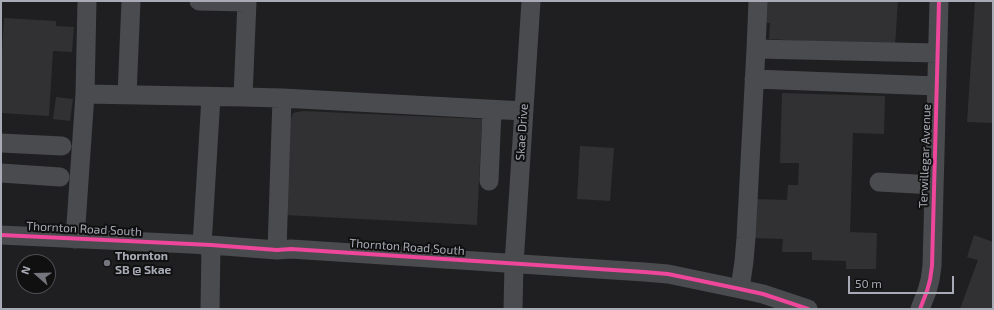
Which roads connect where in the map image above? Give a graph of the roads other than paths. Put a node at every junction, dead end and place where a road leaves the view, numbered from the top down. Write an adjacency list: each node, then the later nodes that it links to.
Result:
1 (87, 1): 12 (street)
2 (131, 1): 13 (street)
3 (199, 1): 7 (street)
4 (531, 1): 18 (street, Skae Drive)
5 (758, 1): 8 (street)
6 (939, 1): 9 (street, Terwillegar Avenue)
7 (247, 2): 15 (street)
8 (756, 49): 9 (street); 10 (street)
9 (937, 53): 11 (street, Terwillegar Avenue)
10 (754, 79): 11 (street); 31 (street)
11 (936, 86): 25 (street, Terwillegar Avenue)
12 (86, 94): 13 (street); 27 (street)
13 (127, 95): 14 (street)
14 (210, 97): 15 (street); 28 (street)
15 (243, 97): 16 (street)
16 (282, 98): 17 (street); 29 (street)
17 (492, 110): 18 (street); 23 (street)
18 (524, 112): 30 (street, Skae Drive)
19 (1, 143): 20 (street)
20 (62, 146)
21 (1, 173): 22 (street)
22 (60, 177)
23 (489, 181)
24 (879, 182): 25 (street)
25 (934, 185): 35 (street, Terwillegar Avenue)
26 (1, 235): 27 (street, Thornton Road South)
27 (75, 239): 28 (street, Thornton Road South)
28 (207, 245): 29 (street, Thornton Road South); 32 (street)
29 (277, 250): 30 (street, Thornton Road South)
30 (514, 264): 31 (street, Thornton Road South); 33 (street, Skae Drive)
31 (740, 289): 34 (street, Thornton Road South)
32 (210, 309)
33 (513, 309)
34 (808, 309)
35 (920, 309)

